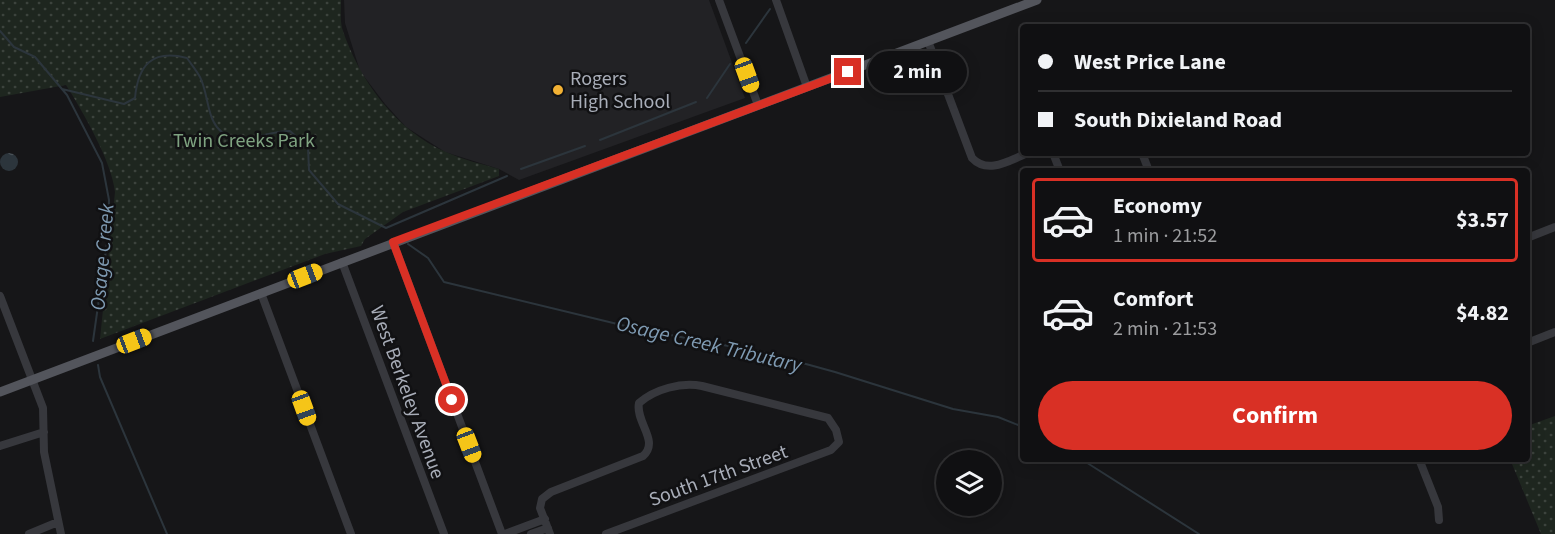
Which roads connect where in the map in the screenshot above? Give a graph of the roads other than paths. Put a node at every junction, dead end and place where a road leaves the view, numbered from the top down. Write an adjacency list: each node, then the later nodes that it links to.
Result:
1 (719, 0): 6 (street)
2 (776, 0): 5 (street)
3 (1037, 0): 4 (main road)
4 (928, 41): 5 (main road); 7 (street)
5 (807, 87): 6 (main road)
6 (758, 105): 10 (main road)
7 (1020, 156)
8 (1555, 227): 9 (street)
9 (1530, 237)
10 (393, 242): 11 (main road); 29 (street)
11 (342, 262): 12 (main road); 28 (street, West Berkeley Avenue)
12 (261, 293): 16 (main road); 27 (street)
13 (0, 297): 16 (street)
14 (1555, 332): 15 (street)
15 (1530, 342)
16 (31, 380): 17 (main road); 18 (street)
17 (0, 392)
18 (44, 432): 19 (street); 23 (street)
19 (0, 447)
20 (1420, 462): 22 (street)
21 (544, 519): 24 (street); 29 (street); 31 (street, South 17th Street)
22 (1439, 520)
23 (58, 522): 25 (street); 26 (street)
24 (549, 531): 30 (street)
25 (29, 534)
26 (61, 534)
27 (351, 534)
28 (444, 534)
29 (503, 534)
30 (531, 534)
31 (606, 534)

